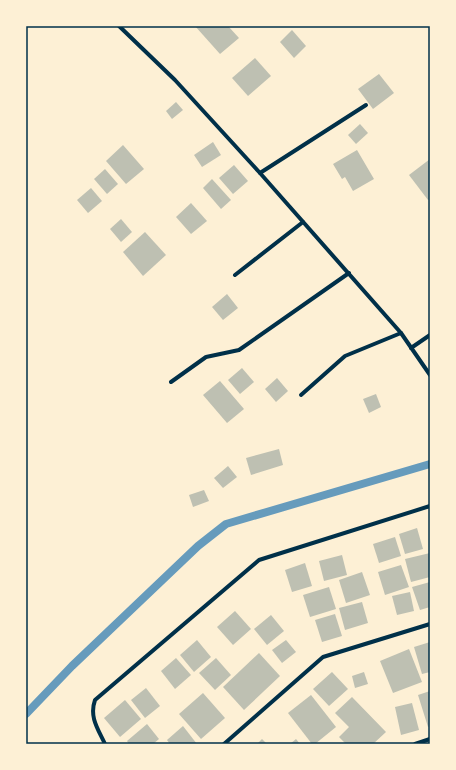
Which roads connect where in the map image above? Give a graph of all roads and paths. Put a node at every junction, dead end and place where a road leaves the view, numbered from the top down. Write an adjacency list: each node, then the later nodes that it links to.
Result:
1 (119, 26): 3 (street)
2 (366, 105): 3 (street)
3 (260, 173): 4 (street)
4 (303, 222): 5 (street); 6 (street)
5 (349, 273): 7 (street); 11 (street)
6 (235, 275)
7 (401, 333): 9 (street); 12 (street)
8 (430, 335): 9 (street)
9 (412, 348): 10 (street)
10 (430, 375)
11 (171, 382)
12 (301, 394)
13 (430, 506): 16 (street)
14 (430, 624): 17 (street)
15 (430, 740): 18 (street)
16 (105, 744)
17 (224, 744)
18 (415, 744)

